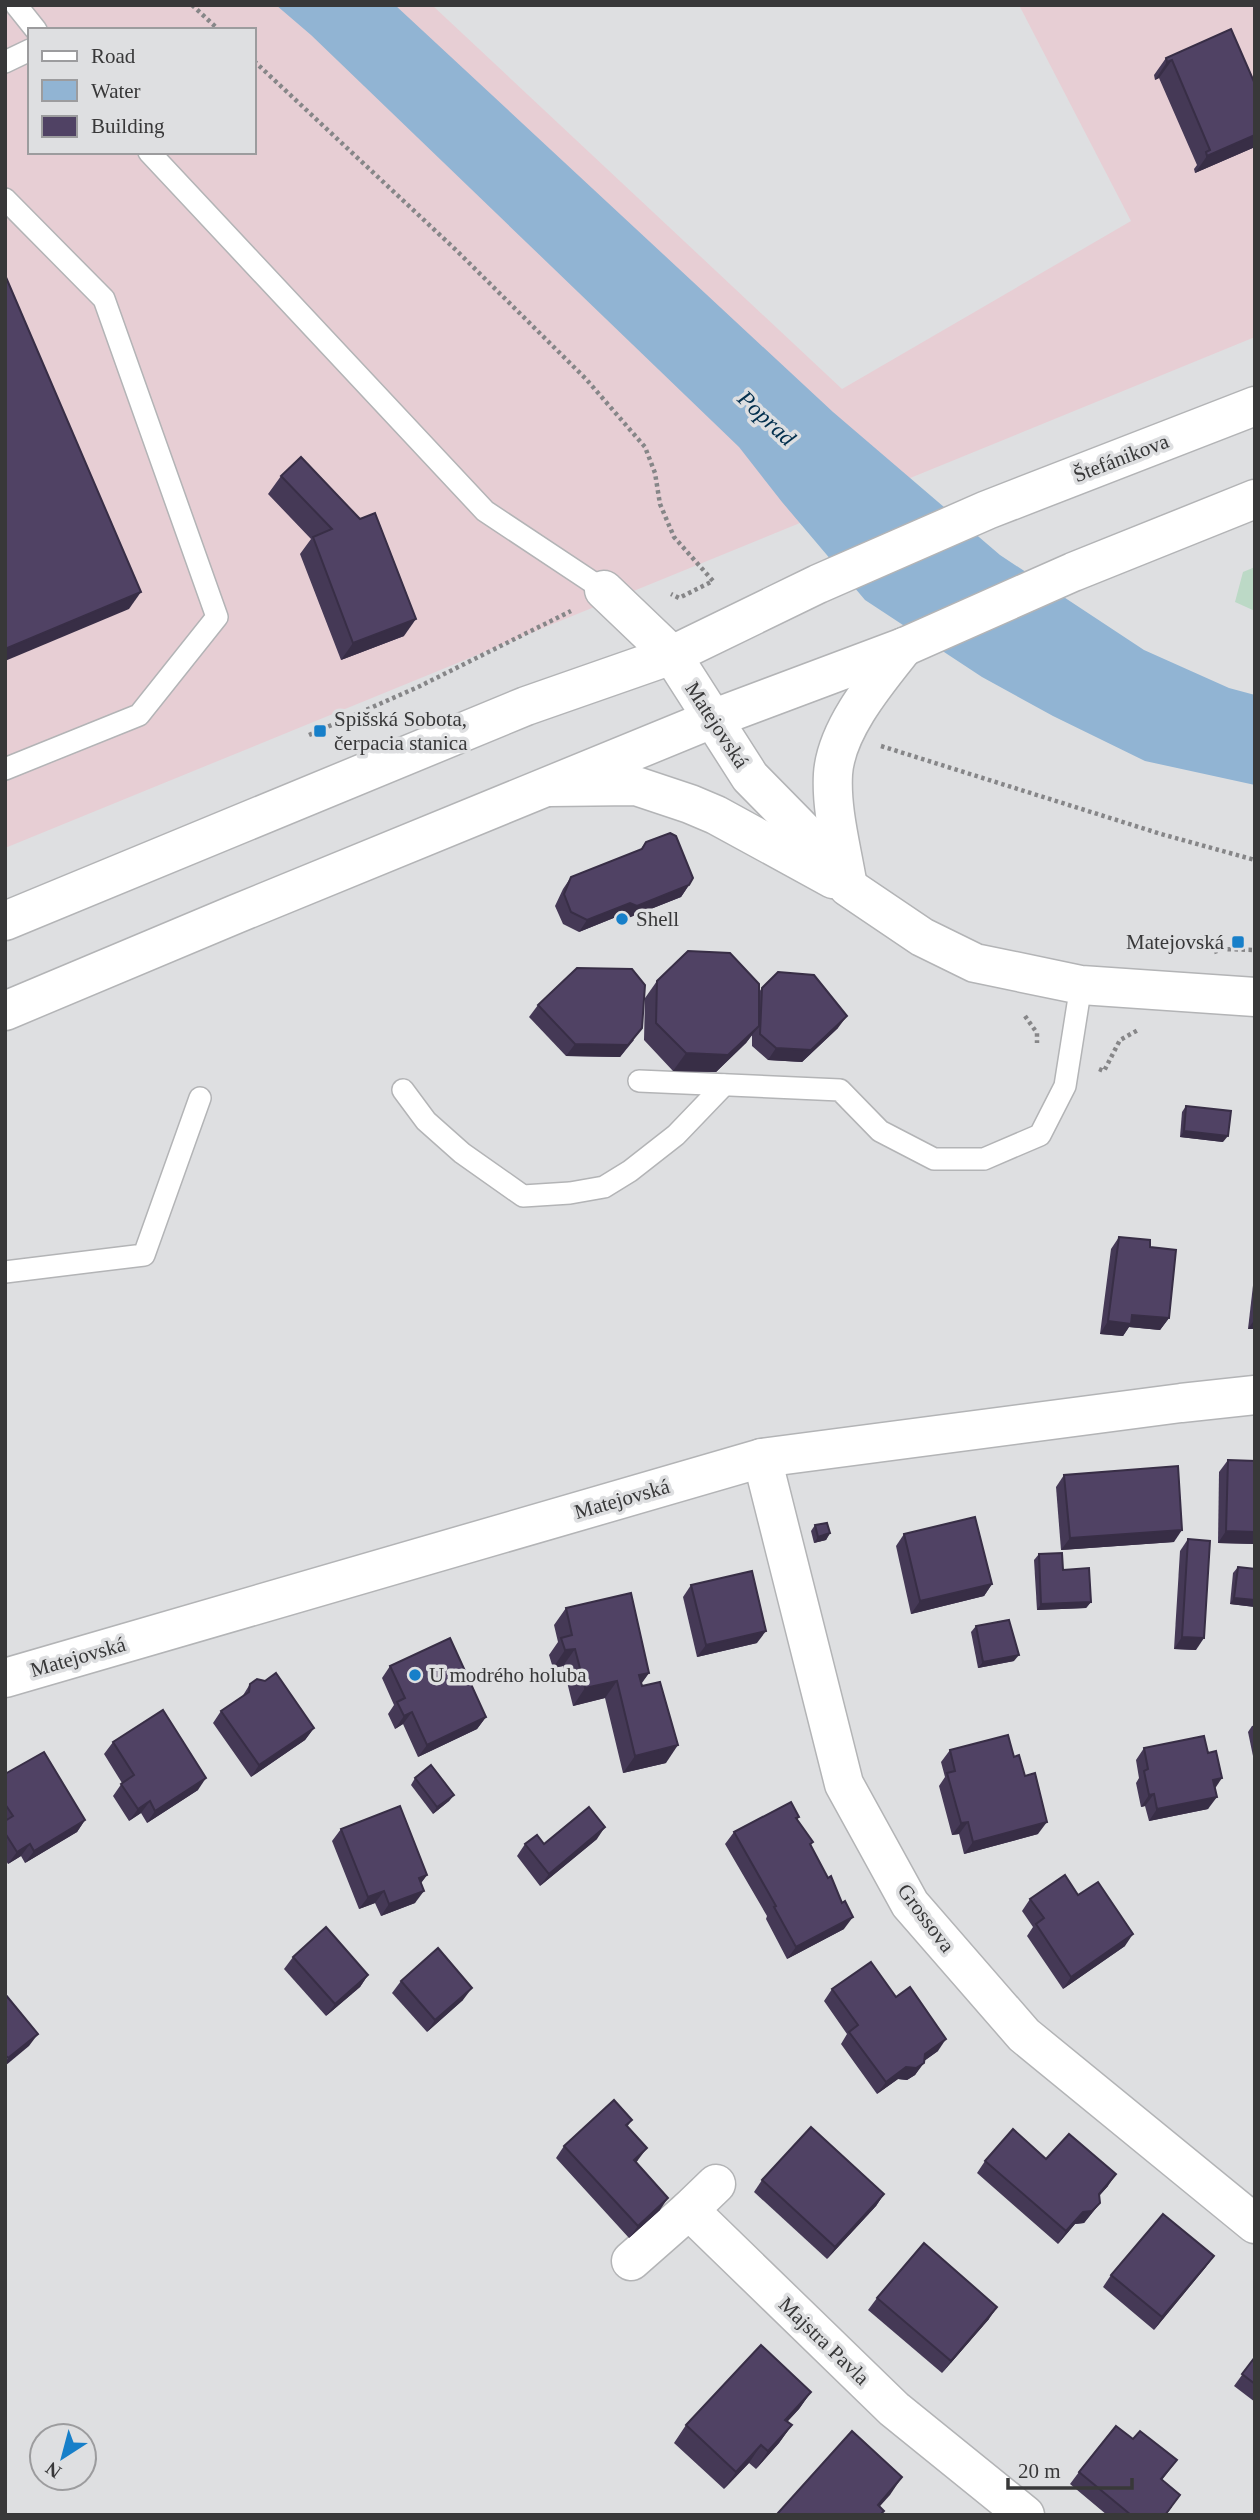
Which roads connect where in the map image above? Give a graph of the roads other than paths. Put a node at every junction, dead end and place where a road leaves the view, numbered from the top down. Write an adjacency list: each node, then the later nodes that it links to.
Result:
1 (16, 5): 2 (lane)
2 (34, 28)
3 (28, 51): 4 (lane)
4 (5, 62)
5 (151, 154): 9 (lane)
6 (5, 199): 13 (lane)
7 (1255, 406): 11 (street, Štefánikova)
8 (1255, 499): 10 (street)
9 (604, 590): 11 (street, Matejovská)
10 (904, 647): 12 (street); 15 (street)
11 (672, 654): 12 (street, Matejovská); 16 (street, Štefánikova)
12 (712, 719): 14 (street); 15 (street, Matejovská)
13 (5, 769)
14 (549, 787): 15 (street); 19 (street)
15 (848, 887): 17 (street, Matejovská)
16 (5, 920)
17 (1081, 985): 18 (street, Matejovská); 21 (lane)
18 (1255, 997)
19 (5, 1012)
20 (639, 1081): 21 (lane)
21 (724, 1085): 22 (lane)
22 (402, 1090)
23 (200, 1098): 24 (lane)
24 (5, 1272)
25 (1255, 1395): 26 (street, Matejovská)
26 (762, 1458): 27 (street, Matejovská); 28 (street, Grossova)
27 (5, 1678)
28 (1255, 2224)
29 (631, 2261): 30 (street, Majstra Pavla)
30 (1025, 2515)

